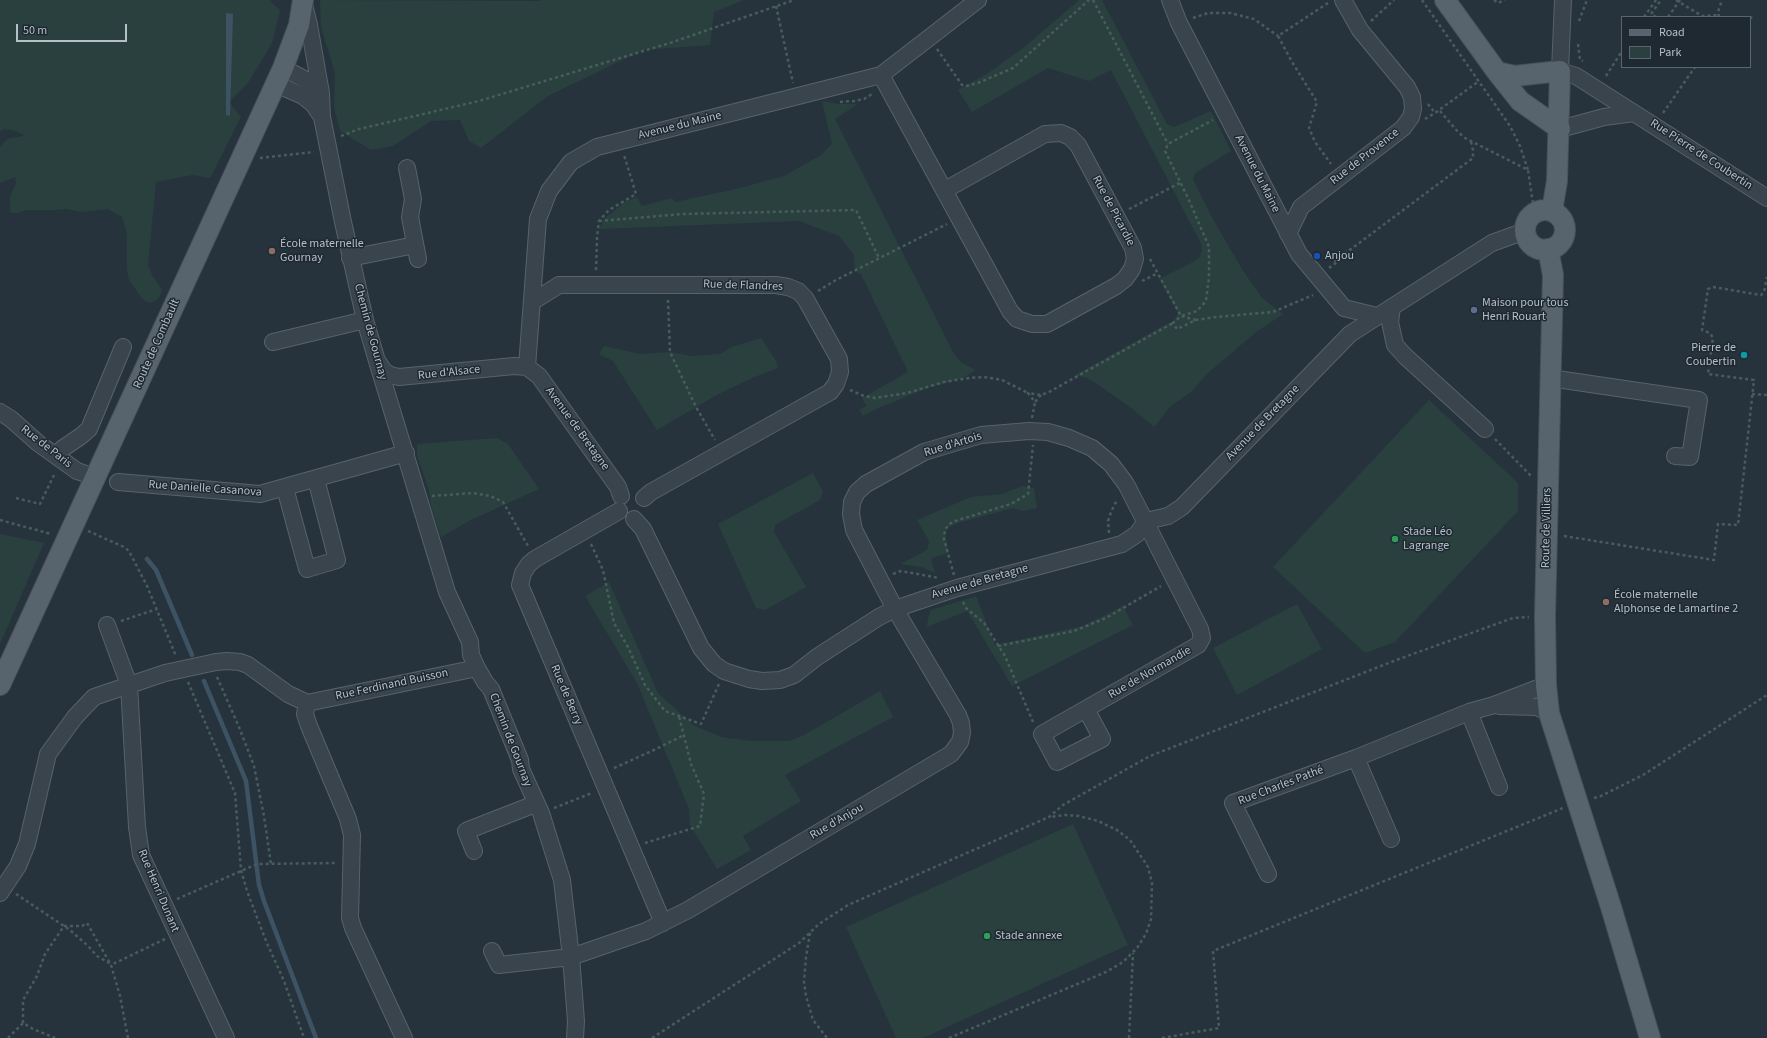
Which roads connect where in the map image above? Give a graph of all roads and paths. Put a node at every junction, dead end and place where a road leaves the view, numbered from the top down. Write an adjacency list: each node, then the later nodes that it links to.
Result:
1 (794, 0): 21 (path)
2 (978, 0): 31 (street, Avenue du Maine)
3 (1089, 0): 31 (path)
4 (1093, 0): 56 (path)
5 (1170, 0): 27 (street, Avenue du Maine)
6 (1334, 0): 30 (path)
7 (1343, 0): 29 (street)
8 (1394, 0): 29 (path)
9 (1422, 0): 41 (path)
10 (1445, 0): 41 (main road)
11 (1494, 0): 12 (path)
12 (1505, 0)
13 (1563, 0): 36 (street)
14 (1587, 0): 28 (path)
15 (1656, 0): 22 (path)
16 (1661, 0): 23 (path)
17 (1676, 0): 20 (path)
18 (1722, 0): 26 (path)
19 (303, 1): 39 (main road, Route de Combault); 43 (street, Chemin de Gournay)
20 (1680, 1): 24 (path); 25 (path)
21 (776, 6): 44 (path); 57 (path)
22 (1645, 16)
23 (1654, 16)
24 (1669, 16)
25 (1699, 16): 26 (path)
26 (1719, 16)
27 (1179, 22): 30 (path); 48 (street, Avenue du Maine)
28 (1579, 26)
29 (1360, 30): 45 (street)
30 (1278, 36): 61 (path)
31 (929, 37): 38 (street, Avenue du Maine)
32 (1578, 39): 34 (path)
33 (1621, 53): 40 (path)
34 (1586, 64)
35 (1694, 68): 50 (path)
36 (1560, 71): 41 (main road); 49 (street, Rue Pierre de Coubertin); 53 (main road)
37 (1599, 72): 40 (path)
38 (881, 75): 44 (street, Avenue du Maine); 63 (street, Rue de Picardie)
39 (279, 76): 43 (street); 51 (street, Chemin de Gournay); 58 (main road, Route de Combault)
40 (1606, 76): 42 (path)
41 (1485, 78): 47 (path); 53 (main road); 60 (path)
42 (1612, 80)
43 (321, 93): 51 (street, Chemin de Gournay)
44 (796, 96): 54 (street, Avenue du Maine)
45 (1413, 103): 47 (path); 61 (street, Rue de Provence)
46 (1657, 109): 50 (path)
47 (1440, 111): 55 (path)
48 (1226, 113): 56 (path); 65 (street, Avenue du Maine)
49 (1634, 113): 53 (street); 64 (street, Rue Pierre de Coubertin)
50 (1664, 113): 52 (path)
51 (322, 117): 57 (street, Chemin de Gournay)
52 (1670, 117)
53 (1560, 129): 67 (main road)
54 (620, 141): 69 (path); 83 (street, Avenue du Maine)
55 (1471, 142): 60 (path); 77 (path)
56 (1168, 144): 62 (path)
57 (328, 145): 58 (path); 75 (street, Chemin de Gournay)
58 (244, 155): 111 (main road, Route de Combault)
59 (407, 168): 75 (street)
60 (1528, 170): 67 (path)
61 (1340, 176): 66 (street, Rue de Provence)
62 (1180, 182): 68 (path); 86 (path)
63 (945, 190): 68 (street, Rue de Picardie); 74 (street, Rue de Picardie)
64 (1767, 198)
65 (1272, 204): 66 (street); 72 (street, Avenue du Maine)
66 (1301, 207): 72 (street, Rue de Provence)
67 (1543, 212): 71 (main road); 73 (main road)
68 (1116, 216): 74 (street, Rue de Picardie)
69 (599, 221): 76 (path); 79 (path)
70 (952, 222): 76 (path)
71 (1525, 231): 73 (main road); 84 (street, Avenue de Bretagne)
72 (1288, 234): 77 (street, Avenue du Maine)
73 (1548, 249): 97 (main road, Route de Villiers)
74 (1134, 250): 86 (path)
75 (350, 258): 88 (street, Chemin de Gournay)
76 (879, 258): 82 (path)
77 (1318, 277): 81 (street, Avenue du Maine)
78 (1767, 277): 100 (path)
79 (595, 284): 80 (street, Rue de Flandres); 83 (street, Rue de Flandres)
80 (668, 284): 82 (street, Rue de Flandres); 108 (path)
81 (1328, 289): 85 (street, Avenue du Maine); 89 (path)
82 (805, 298): 98 (street, Rue de Flandres)
83 (532, 302): 95 (street, Avenue du Maine)
84 (1392, 307): 87 (street, Avenue de Bretagne); 105 (street)
85 (1344, 308): 87 (street); 91 (street)
86 (1181, 316): 89 (path); 90 (path)
87 (1377, 316): 91 (street, Avenue de Bretagne)
88 (365, 320): 92 (street); 94 (street, Chemin de Gournay)
89 (1196, 320): 90 (path)
90 (1173, 323): 101 (path)
91 (1350, 334): 123 (street, Avenue de Bretagne)
92 (273, 342)
93 (123, 347): 110 (street)
94 (377, 361): 96 (street, Rue d'Alsace); 103 (street, Chemin de Gournay)
95 (528, 367): 96 (street, Rue d'Alsace); 120 (street, Avenue de Bretagne)
96 (411, 377): 103 (street, Chemin de Gournay)
97 (1550, 378): 109 (street); 116 (main road, Route de Villiers)
98 (836, 384): 99 (path); 108 (street)
99 (1028, 393): 101 (path); 101 (path)
100 (1752, 394): 102 (path); 126 (path)
101 (1041, 395)
102 (1767, 395)
103 (391, 405): 107 (street, Chemin de Gournay)
104 (0, 412): 110 (street, Rue de Paris)
105 (1485, 429): 116 (path)
106 (1034, 432): 114 (street, Rue d'Artois); 130 (street, Rue d'Artois); 131 (path)
107 (406, 453): 112 (street, Rue Danielle Casanova); 117 (street, Chemin de Gournay)
108 (722, 453): 119 (street)
109 (1675, 456)
110 (59, 458): 111 (street, Rue de Paris); 118 (path)
111 (95, 477): 124 (main road, Route de Combault)
112 (316, 479): 115 (street, Rue Danielle Casanova); 115 (street)
113 (118, 482): 115 (street, Rue Danielle Casanova)
114 (1126, 484): 123 (street, Rue d'Artois); 127 (path)
115 (285, 488)
116 (1548, 494): 126 (main road, Route de Villiers)
117 (418, 496): 128 (path); 138 (street, Chemin de Gournay)
118 (16, 498)
119 (644, 498): 120 (street); 121 (street)
120 (620, 503): 121 (street); 125 (street, Rue de Berry)
121 (634, 519): 140 (street, Avenue de Bretagne)
122 (0, 520): 124 (path)
123 (1146, 522): 127 (street, Avenue de Bretagne); 129 (street, Rue de Normandie)
124 (70, 531): 132 (path); 141 (main road, Route de Combault)
125 (585, 531): 128 (street, Rue de Berry); 150 (path)
126 (1547, 534): 134 (main road, Route de Villiers)
127 (1113, 547): 131 (street, Avenue de Bretagne)
128 (535, 559): 154 (street, Rue de Berry)
129 (1174, 579): 136 (path); 147 (street, Rue de Normandie)
130 (880, 580): 131 (path); 133 (street, Rue d'Artois)
131 (957, 588): 133 (street, Avenue de Bretagne); 136 (path)
132 (157, 609): 135 (path); 139 (path)
133 (895, 609): 140 (street, Avenue de Bretagne); 168 (street, Rue d'Anjou)
134 (1545, 616): 142 (main road, Route de Villiers); 158 (path)
135 (107, 625): 143 (street, Rue Henri Dunant)
136 (998, 646): 151 (path)
137 (212, 663): 139 (street); 145 (street); 163 (path)
138 (477, 668): 145 (street, Rue Ferdinand Buisson); 157 (street, Chemin de Gournay)
139 (182, 670): 143 (street); 164 (path)
140 (724, 671): 150 (path)
141 (0, 685)
142 (1546, 685): 146 (street); 149 (main road, Route de Villiers)
143 (129, 686): 166 (street); 167 (street, Rue Henri Dunant)
144 (1767, 695): 156 (path)
145 (307, 703): 162 (street)
146 (1494, 705): 148 (street, Rue Charles Pathé); 149 (street)
147 (1086, 709): 151 (street, Rue de Normandie); 151 (street)
148 (1469, 712): 153 (street, Rue Charles Pathé); 155 (street)
149 (1549, 713): 156 (main road, Route de Villiers)
150 (679, 716): 152 (path)
151 (1042, 734)
152 (684, 735): 154 (path); 160 (path)
153 (1356, 758): 159 (street); 165 (street, Rue Charles Pathé)
154 (602, 780): 157 (path); 160 (street, Rue de Berry)
155 (1499, 787)
156 (1574, 804): 188 (path); 189 (main road, Route de Villiers)
157 (538, 809): 161 (street); 174 (street, Chemin de Gournay)
158 (1049, 817): 170 (path); 173 (path)
159 (1391, 839)
160 (631, 848): 168 (street, Rue de Berry)
161 (474, 851)
162 (352, 862): 163 (path); 182 (street)
163 (271, 864): 164 (path)
164 (241, 870): 167 (path); 181 (path)
165 (1268, 874)
166 (2, 890): 169 (path)
167 (163, 905): 171 (street, Rue Henri Dunant)
168 (663, 923): 174 (street, Rue d'Anjou)
169 (64, 926): 175 (path); 175 (path); 176 (path)
170 (810, 932): 184 (path); 185 (path)
171 (176, 934): 175 (path); 180 (street, Rue Henri Dunant)
172 (492, 951): 174 (street, Rue d'Anjou)
173 (1133, 952): 186 (path); 187 (path)
174 (571, 957): 183 (street, Chemin de Gournay)
175 (111, 965): 179 (path)
176 (23, 1023): 177 (path); 178 (path)
177 (8, 1038)
178 (55, 1038)
179 (128, 1038)
180 (226, 1038)
181 (304, 1038)
182 (404, 1038)
183 (575, 1038)
184 (652, 1038)
185 (826, 1038)
186 (949, 1038)
187 (1129, 1038)
188 (1162, 1038)
189 (1650, 1038)

